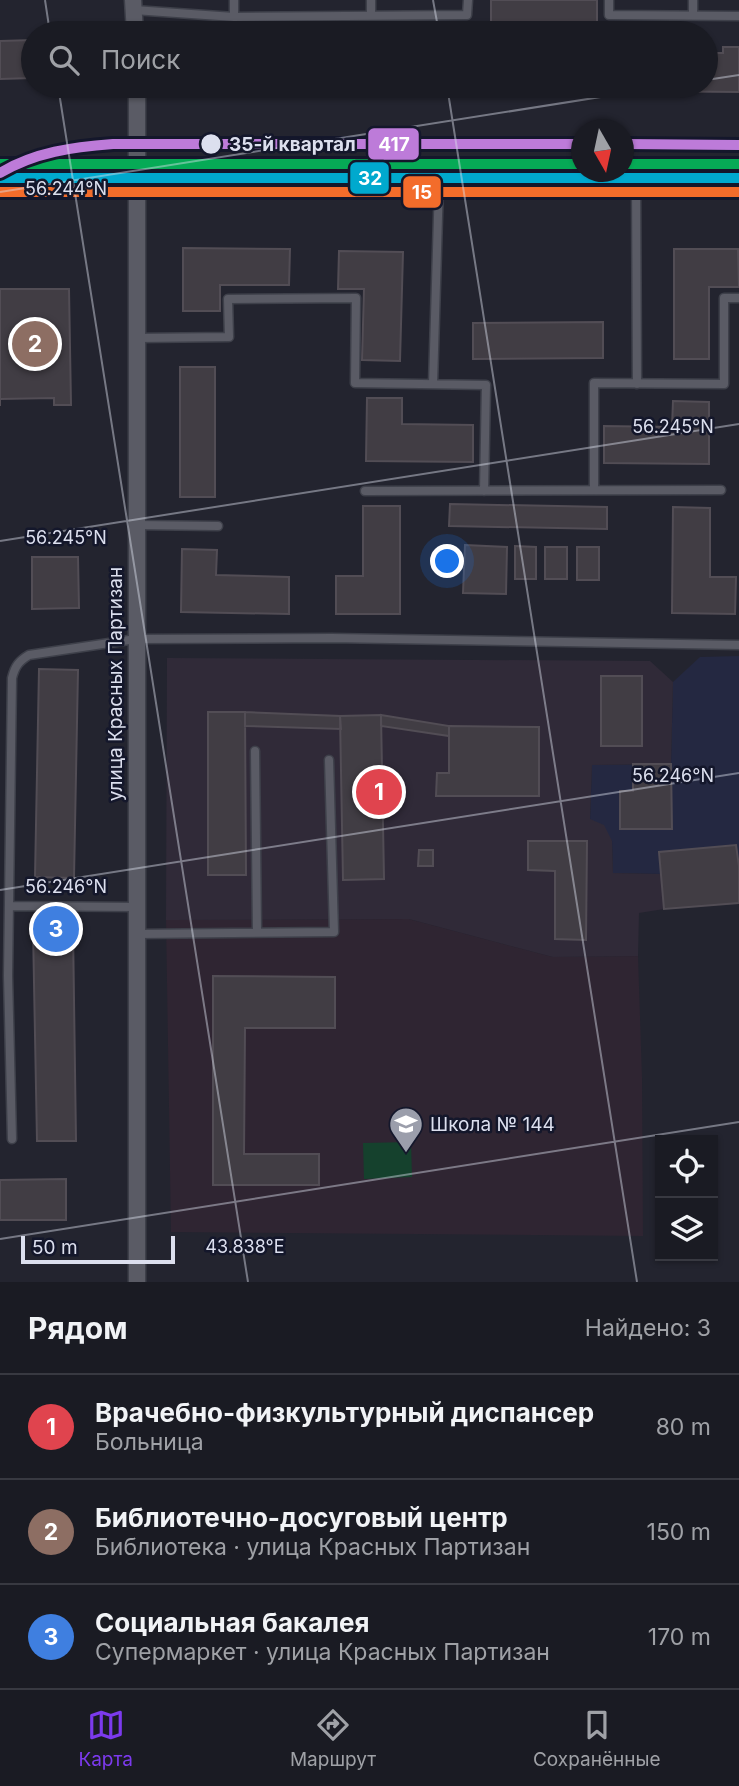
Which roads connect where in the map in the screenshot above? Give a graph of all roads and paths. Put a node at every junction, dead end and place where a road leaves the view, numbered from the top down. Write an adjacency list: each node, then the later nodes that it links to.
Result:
1 (234, 0): 10 (lane)
2 (371, 0): 8 (lane)
3 (468, 0): 8 (lane)
4 (609, 0): 7 (lane)
5 (693, 0): 7 (lane)
6 (133, 5): 10 (lane)
7 (693, 15): 9 (lane)
8 (371, 16): 10 (lane)
9 (739, 16)
10 (234, 17)
11 (138, 98): 12 (street, улица Красных Партизан)
12 (138, 177): 13 (main road); 14 (main road); 18 (street, улица Красных Партизан)
13 (439, 177): 15 (main road); 19 (lane)
14 (0, 178)
15 (636, 178): 16 (main road); 20 (lane)
16 (739, 178)
17 (739, 298): 20 (lane)
18 (137, 338): 19 (lane); 25 (street, улица Красных Партизан)
19 (433, 384): 24 (lane)
20 (637, 384): 21 (lane)
21 (594, 490): 22 (lane); 24 (lane)
22 (721, 490)
23 (365, 491): 24 (lane)
24 (484, 491)
25 (136, 525): 26 (lane); 27 (street, улица Красных Партизан)
26 (218, 526)
27 (136, 639): 28 (lane); 31 (lane); 32 (street, улица Красных Партизан)
28 (739, 645)
29 (255, 751): 33 (lane)
30 (329, 760): 33 (lane)
31 (10, 906): 32 (lane); 35 (lane)
32 (136, 907): 34 (street, улица Красных Партизан)
33 (257, 932): 34 (lane)
34 (136, 934): 36 (street, улица Красных Партизан)
35 (12, 1139)
36 (137, 1282)

